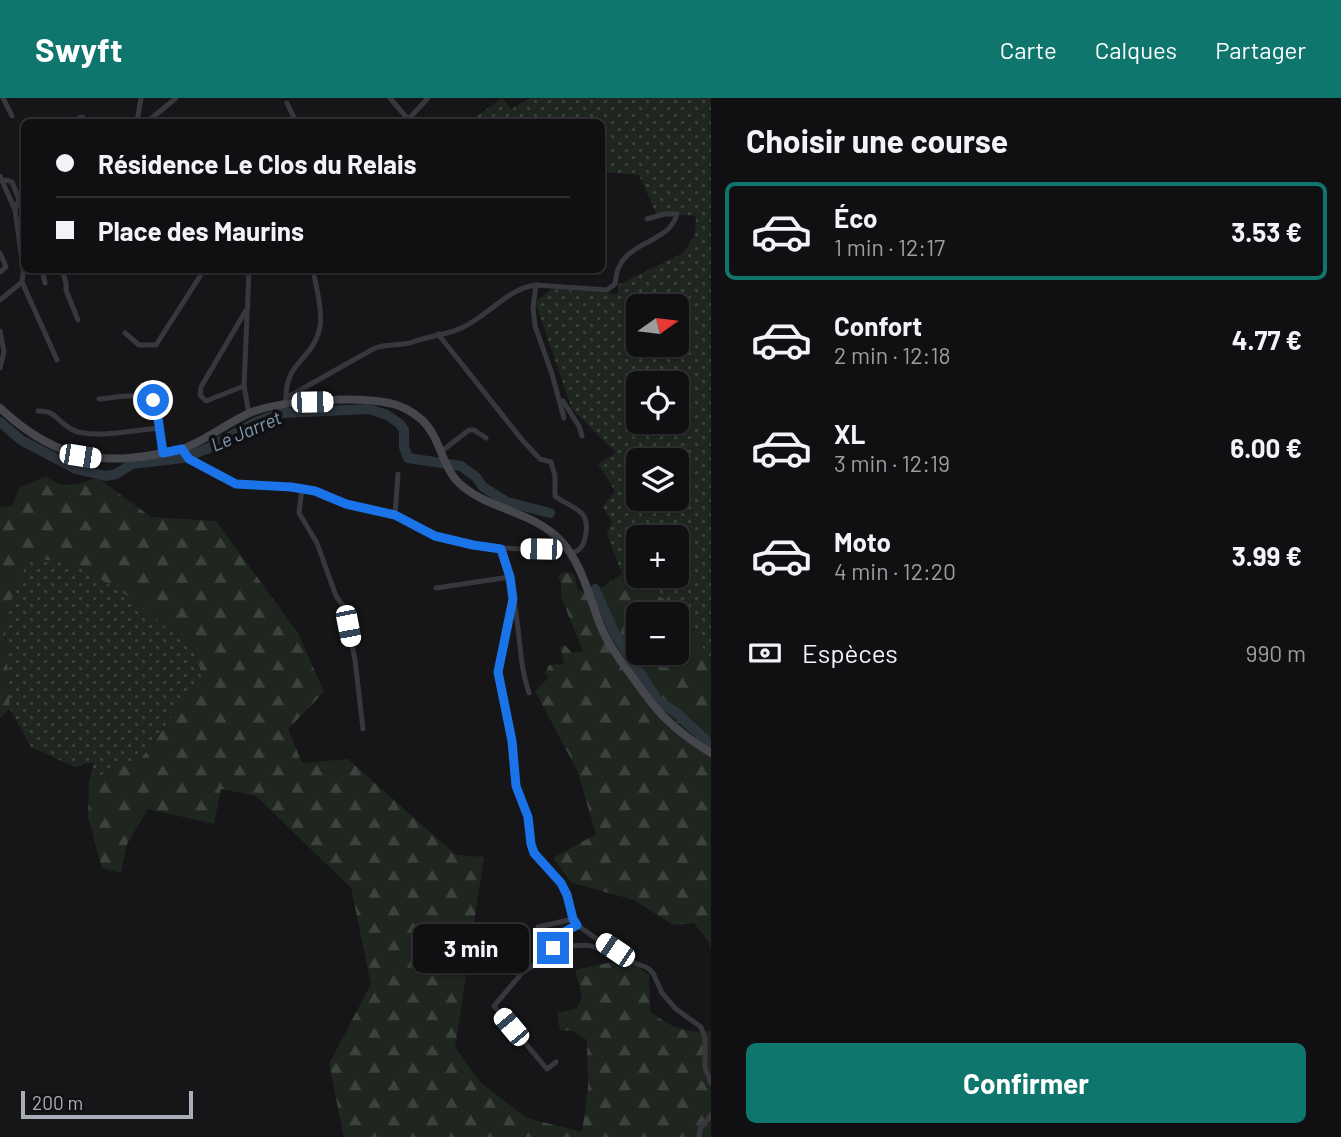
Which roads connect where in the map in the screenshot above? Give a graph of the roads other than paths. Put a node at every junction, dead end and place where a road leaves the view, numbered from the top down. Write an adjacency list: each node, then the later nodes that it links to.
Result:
1 (3, 98): 7 (street)
2 (141, 98): 8 (street)
3 (176, 98): 9 (street)
4 (390, 98): 11 (street)
5 (428, 98): 12 (street)
6 (287, 103): 10 (street)
7 (12, 116)
8 (138, 119)
9 (151, 119)
10 (295, 119)
11 (406, 119)
12 (409, 119)
13 (1, 179): 15 (street)
14 (647, 219): 26 (street)
15 (21, 247)
16 (0, 253): 17 (street)
17 (0, 272)
18 (23, 273): 24 (street)
19 (43, 273): 25 (street)
20 (63, 273): 29 (street)
21 (202, 273): 31 (street)
22 (249, 273): 28 (street)
23 (313, 273): 38 (street)
24 (22, 282): 27 (street); 33 (street)
25 (45, 283)
26 (536, 285): 32 (street); 36 (street)
27 (0, 300)
28 (248, 307): 35 (street); 35 (street)
29 (78, 320)
30 (0, 331): 34 (street)
31 (125, 334)
32 (438, 334): 38 (street); 53 (street)
33 (57, 360)
34 (0, 368)
35 (244, 386): 41 (street)
36 (558, 393): 42 (street); 44 (street)
37 (99, 399): 43 (street)
38 (286, 401): 41 (main road); 48 (main road)
39 (0, 408): 46 (main road)
40 (38, 411): 43 (street)
41 (249, 414): 47 (main road)
42 (564, 418)
43 (159, 428): 46 (street)
44 (582, 436)
45 (486, 438): 48 (street)
46 (163, 453): 47 (main road)
47 (186, 454): 50 (street)
48 (443, 454): 53 (main road)
49 (398, 474): 51 (street)
50 (302, 489): 51 (street); 58 (street)
51 (395, 515): 52 (street)
52 (501, 549): 53 (street); 54 (street)
53 (569, 551): 59 (main road)
54 (510, 577): 55 (street); 56 (street)
55 (436, 588)
56 (513, 599): 57 (street); 60 (street)
57 (529, 692)
58 (363, 729)
59 (711, 754)
60 (575, 922): 61 (street); 62 (street); 63 (street)
61 (538, 927)
62 (553, 948): 63 (street); 64 (street)
63 (615, 950): 65 (street)
64 (556, 1062)
65 (711, 1083)
66 (711, 1115): 67 (street)
67 (699, 1137)

